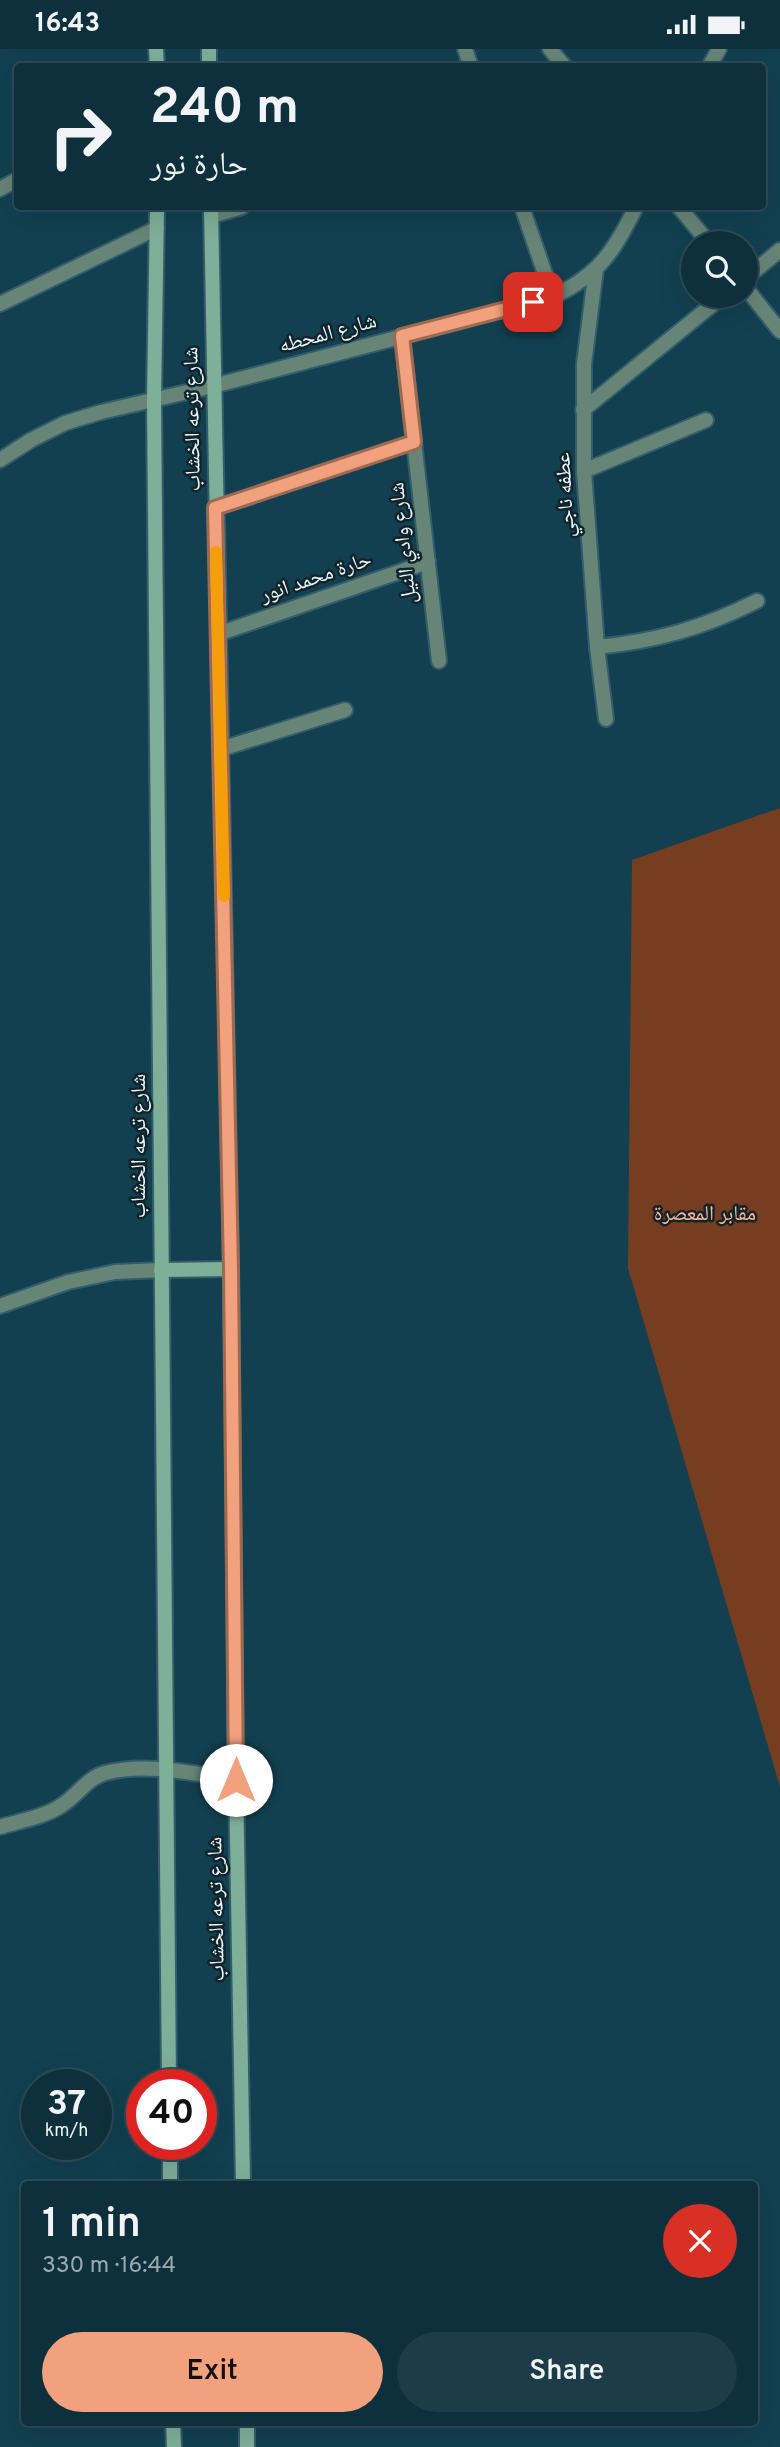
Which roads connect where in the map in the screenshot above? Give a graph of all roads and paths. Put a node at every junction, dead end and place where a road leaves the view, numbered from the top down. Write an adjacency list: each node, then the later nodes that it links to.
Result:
1 (550, 49): 2 (street)
2 (562, 63)
3 (157, 210): 8 (street, شارع ترعه الخشاب)
4 (523, 210): 13 (street)
5 (634, 210): 12 (street, شارع المحطه)
6 (682, 210): 9 (street)
7 (211, 211): 19 (street, شارع ترعه الخشاب)
8 (157, 228): 15 (street); 20 (street, شارع ترعه الخشاب)
9 (699, 231)
10 (780, 250): 11 (street)
11 (758, 268)
12 (596, 269): 13 (street, شارع المحطه); 21 (street, عطفه ناجي)
13 (554, 296): 18 (street, شارع المحطه)
14 (758, 303): 17 (street)
15 (0, 304)
16 (708, 308): 21 (street)
17 (780, 331)
18 (402, 336): 19 (street, شارع المحطه); 23 (street, شارع وادي النيل)
19 (213, 386): 20 (street, شارع المحطه); 26 (street, شارع ترعه الخشاب)
20 (154, 400): 24 (street, شارع المحطه); 36 (street, شارع ترعه الخشاب)
21 (583, 410): 25 (street, عطفه ناجي)
22 (706, 420): 25 (street)
23 (414, 442): 26 (street); 27 (street, شارع وادي النيل)
24 (0, 460)
25 (584, 471): 30 (street, عطفه ناجي)
26 (215, 508): 29 (street, شارع ترعه الخشاب)
27 (428, 562): 29 (street, حارة محمد انور); 31 (street, شارع وادي النيل)
28 (757, 601): 30 (street)
29 (218, 633): 34 (street, شارع ترعه الخشاب)
30 (597, 647): 33 (street, عطفه ناجي)
31 (439, 661)
32 (345, 710): 34 (street)
33 (606, 719)
34 (220, 750): 35 (street, شارع ترعه الخشاب)
35 (231, 1269): 36 (street); 39 (street, شارع ترعه الخشاب)
36 (162, 1270): 37 (street); 38 (street, شارع ترعه الخشاب)
37 (0, 1306)
38 (165, 1771): 39 (street); 40 (street); 41 (street, شارع ترعه الخشاب)
39 (236, 1780): 44 (street, شارع ترعه الخشاب)
40 (0, 1827)
41 (169, 2069)
42 (170, 2160): 43 (street)
43 (170, 2181)
44 (243, 2181)
45 (173, 2426): 47 (street)
46 (247, 2426): 48 (street)
47 (174, 2447)
48 (247, 2447)

